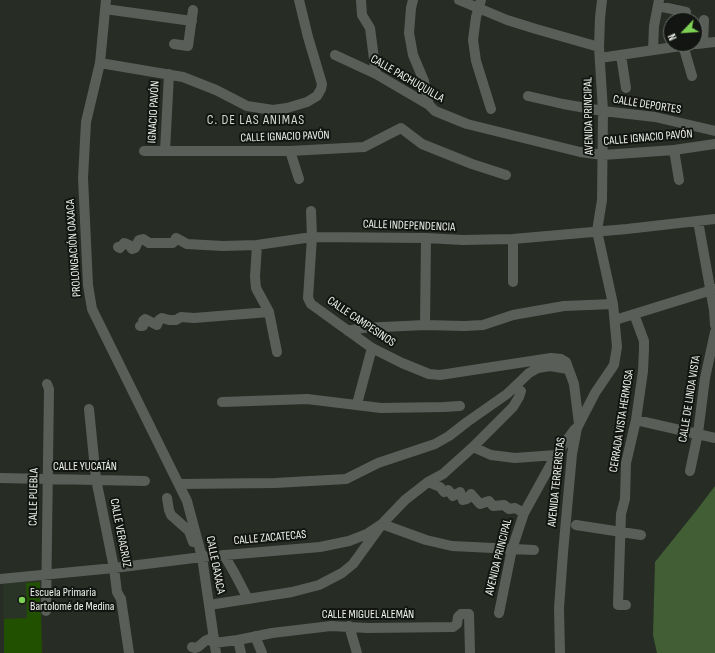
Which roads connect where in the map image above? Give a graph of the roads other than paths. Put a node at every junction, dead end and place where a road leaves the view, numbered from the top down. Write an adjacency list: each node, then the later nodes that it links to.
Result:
1 (299, 0): 23 (street)
2 (361, 0): 24 (street)
3 (413, 0): 28 (street)
4 (459, 0): 7 (street)
5 (602, 0): 15 (street, AVENIDA PRINCIPAL)
6 (658, 3): 9 (street); 17 (street)
7 (480, 4): 15 (street); 29 (street)
8 (106, 5): 14 (street); 22 (street, PROLONGACIÓN OAXACA)
9 (686, 12)
10 (704, 20): 11 (street)
11 (703, 23)
12 (715, 42): 13 (street)
13 (703, 43)
14 (174, 44)
15 (599, 47): 21 (street, AVENIDA PRINCIPAL)
16 (663, 48): 17 (street)
17 (653, 50): 20 (street)
18 (685, 52): 25 (street)
19 (335, 55): 24 (street, CALLE PACHUQUILLA)
20 (621, 55): 21 (street); 26 (street)
21 (600, 58): 30 (street, AVENIDA PRINCIPAL)
22 (100, 63): 23 (street); 84 (street, PROLONGACIÓN OAXACA)
23 (170, 74): 36 (street, IGNACIO PAVÓN)
24 (376, 74): 28 (street, CALLE PACHUQUILLA)
25 (692, 76)
26 (626, 88)
27 (528, 96): 30 (street, CALLE DEPORTES)
28 (429, 105): 31 (street, CALLE PACHUQUILLA)
29 (492, 109)
30 (603, 111): 32 (street, CALLE DEPORTES); 38 (street, AVENIDA PRINCIPAL)
31 (467, 124): 38 (street, CALLE IGNACIO PAVÓN)
32 (715, 132)
33 (715, 144): 34 (street, CALLE IGNACIO PAVÓN)
34 (674, 150): 38 (street, CALLE IGNACIO PAVÓN); 41 (street)
35 (144, 151): 36 (street, CALLE IGNACIO PAVÓN)
36 (165, 151): 37 (street, CALLE IGNACIO PAVÓN)
37 (290, 151): 39 (street, CALLE IGNACIO PAVÓN); 40 (street)
38 (602, 155): 45 (street, AVENIDA PRINCIPAL)
39 (506, 175)
40 (299, 179)
41 (679, 180)
42 (311, 211): 46 (street, CALLE CAMPESINOS)
43 (715, 219): 44 (street, CALLE INDEPENDENCIA)
44 (698, 221): 45 (street, CALLE INDEPENDENCIA); 52 (street)
45 (597, 231): 48 (street, CALLE INDEPENDENCIA); 53 (street, AVENIDA TERRERISTAS)
46 (312, 237): 47 (street, CALLE INDEPENDENCIA); 49 (street, CALLE INDEPENDENCIA); 60 (street, CALLE CAMPESINOS)
47 (426, 238): 48 (street, CALLE INDEPENDENCIA); 59 (street)
48 (513, 239): 51 (street)
49 (256, 244): 50 (street, CALLE INDEPENDENCIA); 54 (street)
50 (118, 246)
51 (513, 282)
52 (713, 289): 55 (street); 57 (street)
53 (613, 304): 56 (street, AVENIDA TERRERISTAS); 59 (street)
54 (269, 312): 58 (street); 63 (street)
55 (634, 314): 56 (street); 72 (street, CERRADA VISTA HERMOSA)
56 (615, 320): 73 (street, AVENIDA TERRERISTAS)
57 (715, 325)
58 (140, 326)
59 (425, 326): 60 (street)
60 (348, 331): 62 (street, CALLE CAMPESINOS)
61 (715, 332): 65 (street, CALLE DE LINDA VISTA)
62 (372, 348): 64 (street, CALLE CAMPESINOS); 69 (street)
63 (277, 352)
64 (568, 368): 73 (street); 84 (street)
65 (710, 378): 74 (street, CALLE DE LINDA VISTA)
66 (47, 384): 80 (street, CALLE PUEBLA)
67 (521, 390): 76 (street)
68 (222, 402): 69 (street)
69 (357, 404): 70 (street)
70 (460, 406)
71 (89, 409): 81 (street, CALLE VERACRUZ)
72 (636, 420): 74 (street); 89 (street, CERRADA VISTA HERMOSA)
73 (578, 426): 77 (street, AVENIDA PRINCIPAL); 116 (street, AVENIDA TERRERISTAS)
74 (698, 433): 75 (street); 78 (street, CALLE DE LINDA VISTA)
75 (715, 438)
76 (473, 447): 77 (street); 83 (street)
77 (556, 455): 86 (street, AVENIDA PRINCIPAL)
78 (690, 471)
79 (0, 478): 80 (street, CALLE YUCATÁN)
80 (47, 479): 81 (street, CALLE YUCATÁN); 96 (street, CALLE PUEBLA)
81 (96, 479): 82 (street, CALLE YUCATÁN); 95 (street, CALLE VERACRUZ)
82 (145, 481)
83 (428, 482): 86 (street); 87 (street)
84 (179, 484): 94 (street, CALLE OAXACA)
85 (167, 498): 94 (street)
86 (524, 513): 91 (street, AVENIDA PRINCIPAL)
87 (382, 524): 91 (street); 93 (street, CALLE ZACATECAS); 99 (street)
88 (576, 525): 89 (street)
89 (620, 533): 90 (street); 101 (street, CERRADA VISTA HERMOSA)
90 (640, 535)
91 (512, 549): 92 (street); 103 (street, AVENIDA PRINCIPAL)
92 (534, 550)
93 (224, 555): 94 (street, CALLE ZACATECAS); 99 (street)
94 (200, 557): 95 (street, CALLE ZACATECAS); 100 (street, CALLE OAXACA)
95 (114, 568): 96 (street, CALLE ZACATECAS); 98 (street, CALLE VERACRUZ)
96 (46, 576): 97 (street, CALLE ZACATECAS); 102 (street, CALLE PUEBLA)
97 (0, 579)
98 (117, 592): 109 (street, CALLE VERACRUZ); 110 (street, CALLE VERACRUZ)
99 (248, 599): 100 (street)
100 (209, 605): 107 (street, CALLE OAXACA)
101 (622, 605)
102 (46, 611)
103 (499, 613)
104 (349, 626): 105 (street, CALLE MIGUEL ALEMÁN); 114 (street); 115 (street, CALLE MIGUEL ALEMÁN)
105 (255, 636): 106 (street, CALLE MIGUEL ALEMÁN); 113 (street)
106 (238, 640): 107 (street, CALLE MIGUEL ALEMÁN); 112 (street)
107 (214, 643): 108 (street, CALLE MIGUEL ALEMÁN); 111 (street, CALLE OAXACA)
108 (192, 647)
109 (123, 653)
110 (129, 653)
111 (216, 653)
112 (241, 653)
113 (262, 653)
114 (356, 653)
115 (470, 653)
116 (560, 653)

